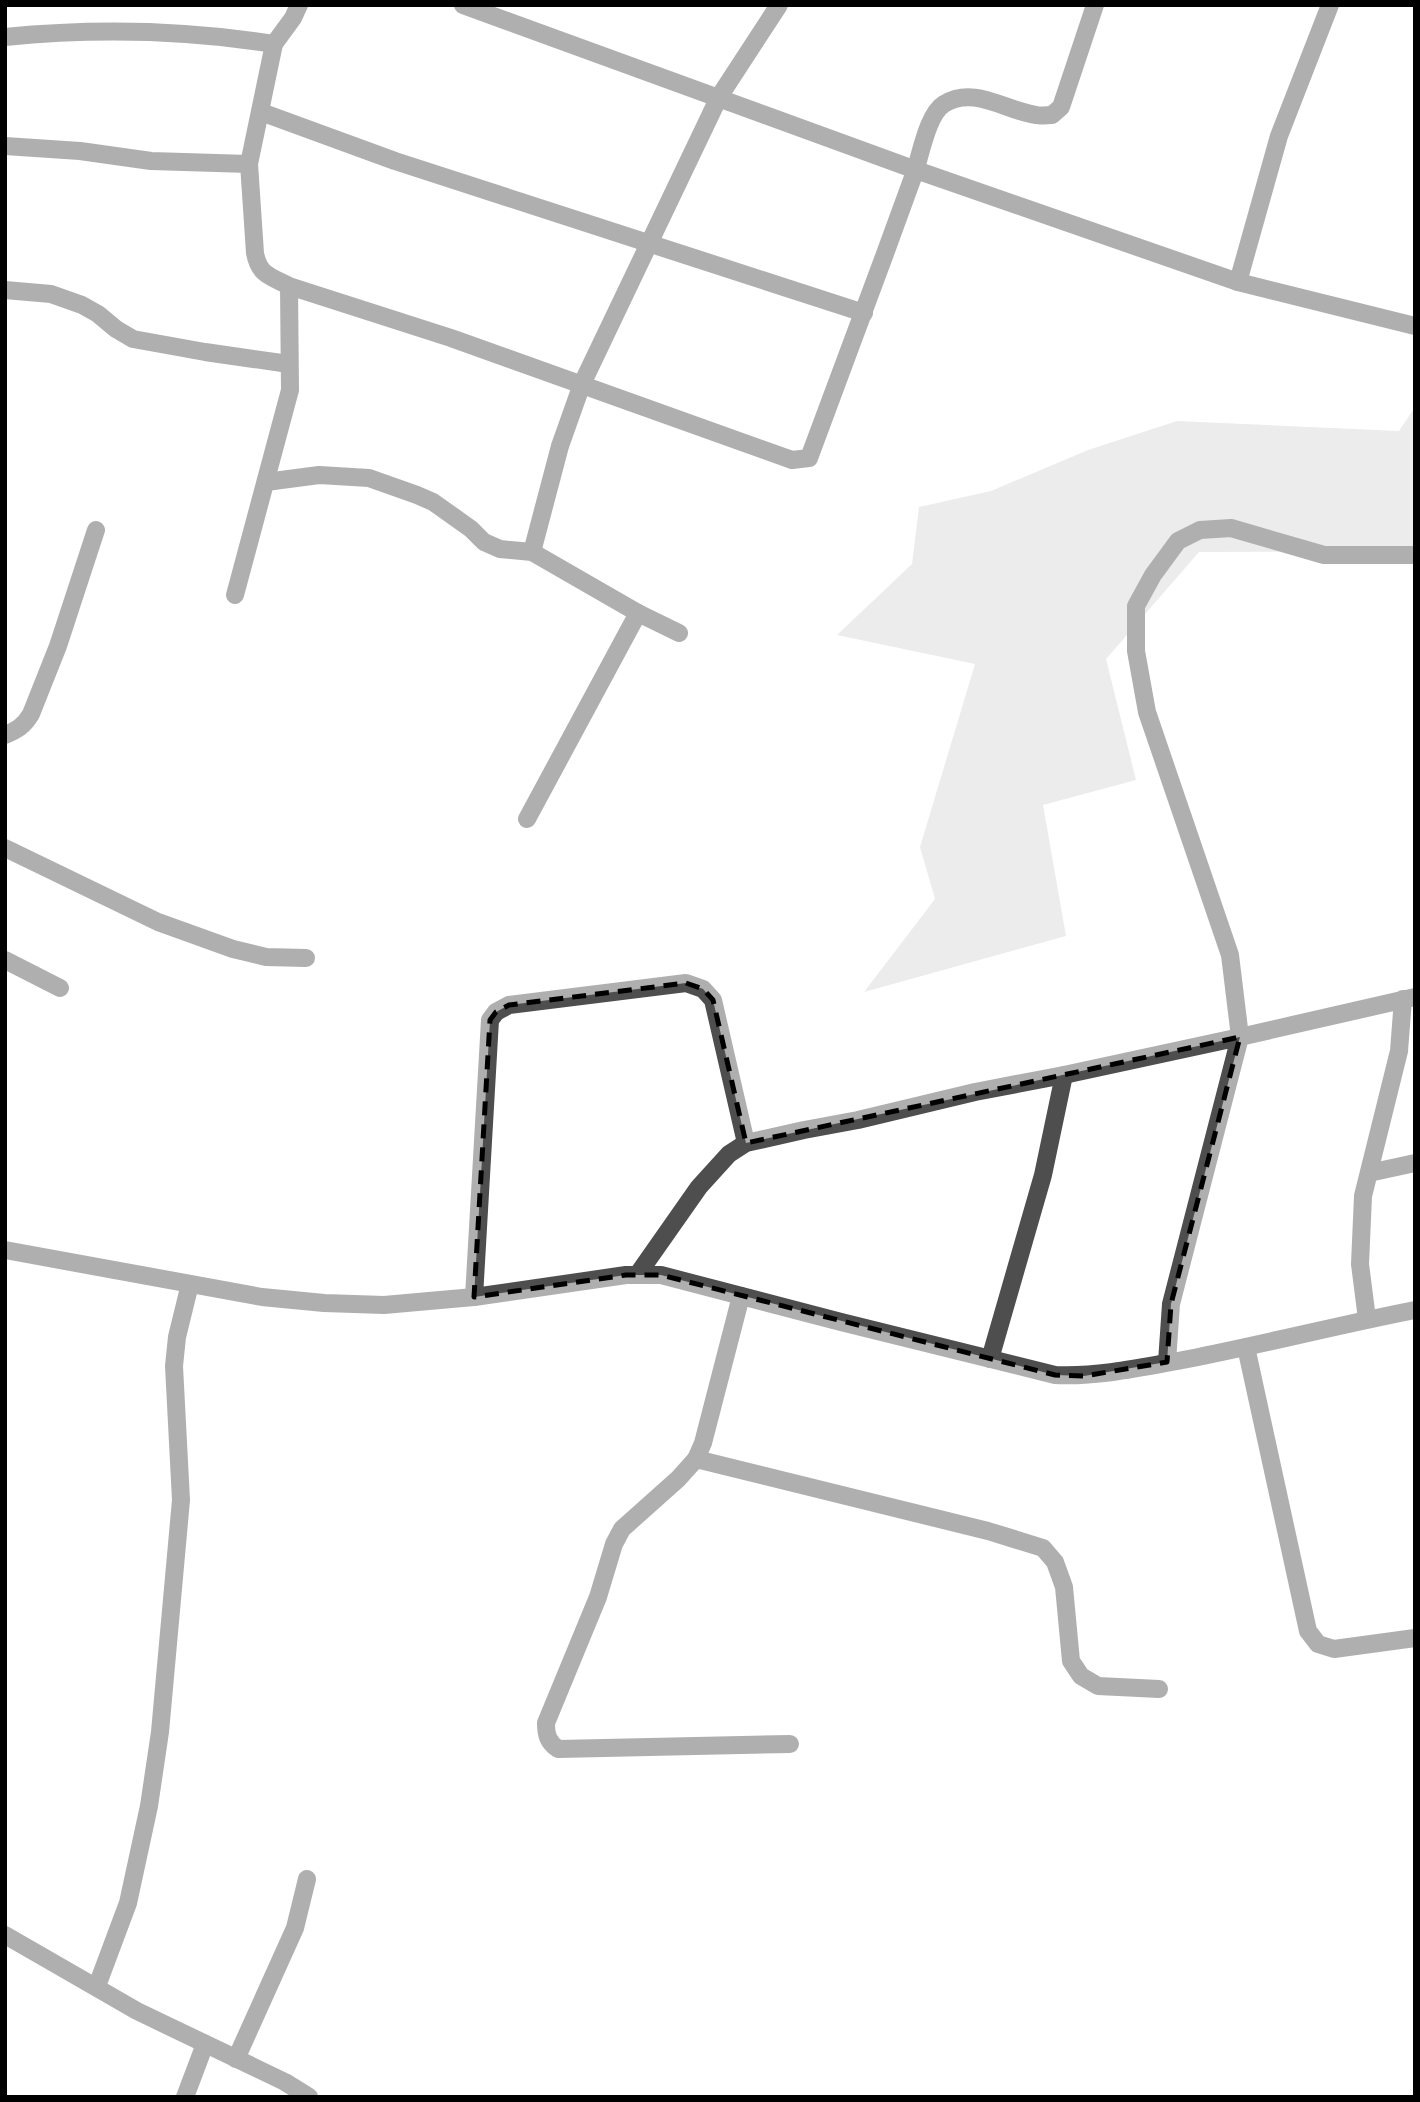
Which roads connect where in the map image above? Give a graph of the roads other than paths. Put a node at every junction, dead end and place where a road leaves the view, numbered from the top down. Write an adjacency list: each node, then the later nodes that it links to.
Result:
1 (299, 5): 7 (street)
2 (463, 5): 8 (street)
3 (779, 5): 8 (street)
4 (1095, 5): 12 (street)
5 (1330, 5): 14 (street)
6 (5, 37): 7 (street)
7 (274, 44): 9 (street)
8 (719, 97): 12 (street); 13 (street)
9 (261, 112): 11 (street); 13 (street)
10 (5, 146): 11 (street)
11 (249, 164): 15 (street)
12 (916, 170): 14 (street); 17 (street)
13 (650, 244): 17 (street); 20 (street)
14 (1238, 282): 18 (street)
15 (289, 286): 19 (street); 20 (street)
16 (5, 290): 19 (street)
17 (864, 313): 20 (street)
18 (1415, 326)
19 (289, 364): 21 (street)
20 (582, 384): 23 (street)
21 (265, 482): 23 (street); 25 (street)
22 (96, 530): 28 (street)
23 (532, 552): 26 (street)
24 (1415, 555): 35 (street)
25 (235, 595)
26 (638, 613): 27 (street); 29 (street)
27 (679, 633)
28 (5, 734)
29 (527, 819)
30 (5, 848): 31 (street)
31 (306, 958)
32 (5, 961): 33 (street)
33 (60, 988)
34 (1409, 998): 35 (street); 39 (street)
35 (1240, 1037): 36 (street); 49 (street)
36 (1064, 1075): 37 (street); 48 (street)
37 (746, 1143): 41 (street); 44 (street)
38 (1415, 1163): 39 (street)
39 (1369, 1173): 46 (street)
40 (5, 1250): 42 (street)
41 (638, 1274): 43 (street); 44 (street)
42 (190, 1283): 44 (street); 56 (street)
43 (741, 1296): 48 (street); 50 (street)
44 (474, 1297)
45 (1415, 1310): 46 (street)
46 (1367, 1319): 47 (street)
47 (1246, 1347): 49 (street); 51 (street)
48 (990, 1359): 49 (street)
49 (1167, 1363)
50 (696, 1459): 52 (street); 53 (street)
51 (1415, 1638)
52 (1159, 1689)
53 (790, 1744)
54 (307, 1879): 58 (street)
55 (5, 1935): 56 (street)
56 (97, 1986): 57 (street)
57 (205, 2044): 58 (street); 59 (street)
58 (236, 2059): 60 (street)
59 (185, 2097)
60 (309, 2097)

